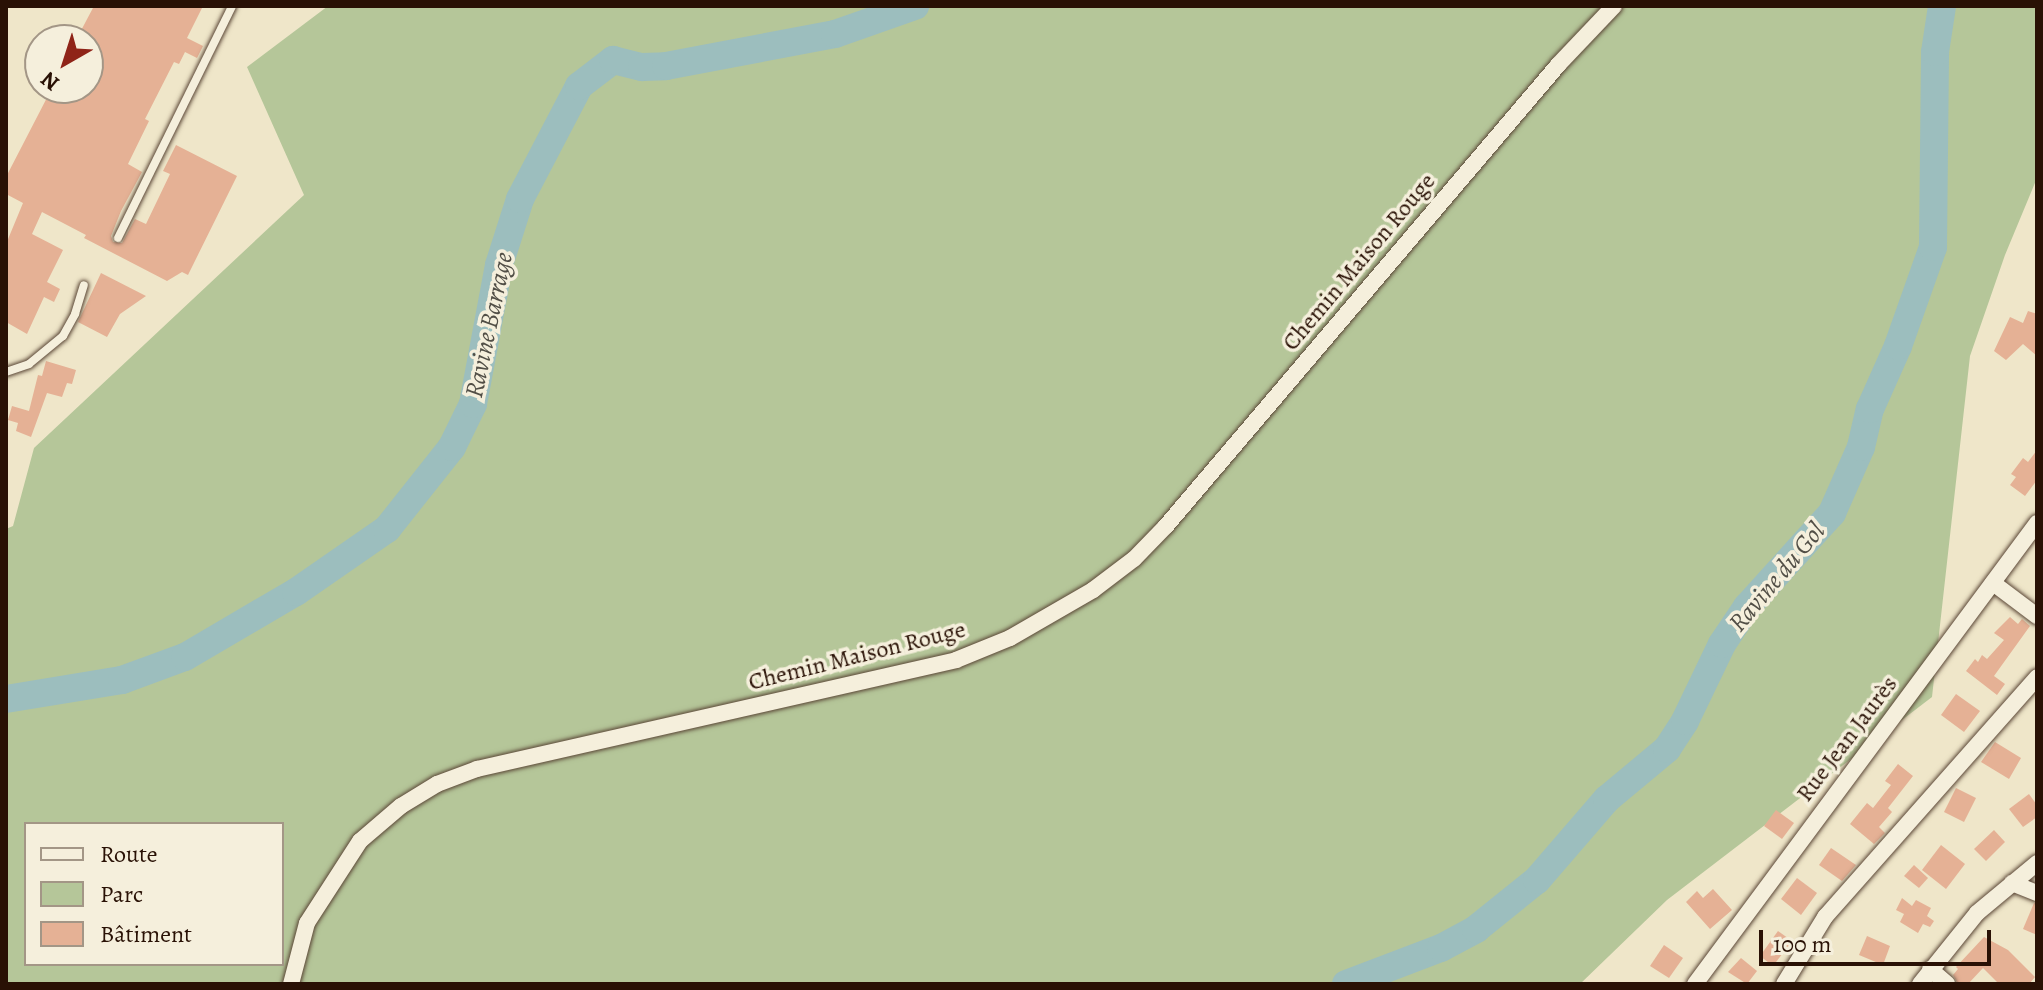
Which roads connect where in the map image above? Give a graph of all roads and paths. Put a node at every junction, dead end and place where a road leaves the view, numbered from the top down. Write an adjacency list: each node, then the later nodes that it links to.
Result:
1 (232, 6): 3 (lane)
2 (1614, 6): 14 (street, Chemin Maison Rouge)
3 (118, 238)
4 (84, 285): 5 (lane)
5 (6, 372)
6 (2037, 523): 7 (street, Rue Jean Jaurès)
7 (1993, 583): 8 (street); 15 (street, Rue Jean Jaurès)
8 (2037, 616)
9 (2037, 677): 16 (street)
10 (2037, 863): 11 (street)
11 (2012, 883): 12 (street); 13 (street)
12 (2037, 893)
13 (1930, 969): 17 (street); 18 (street)
14 (291, 984)
15 (1695, 984)
16 (1784, 984)
17 (1920, 984)
18 (1947, 984)

